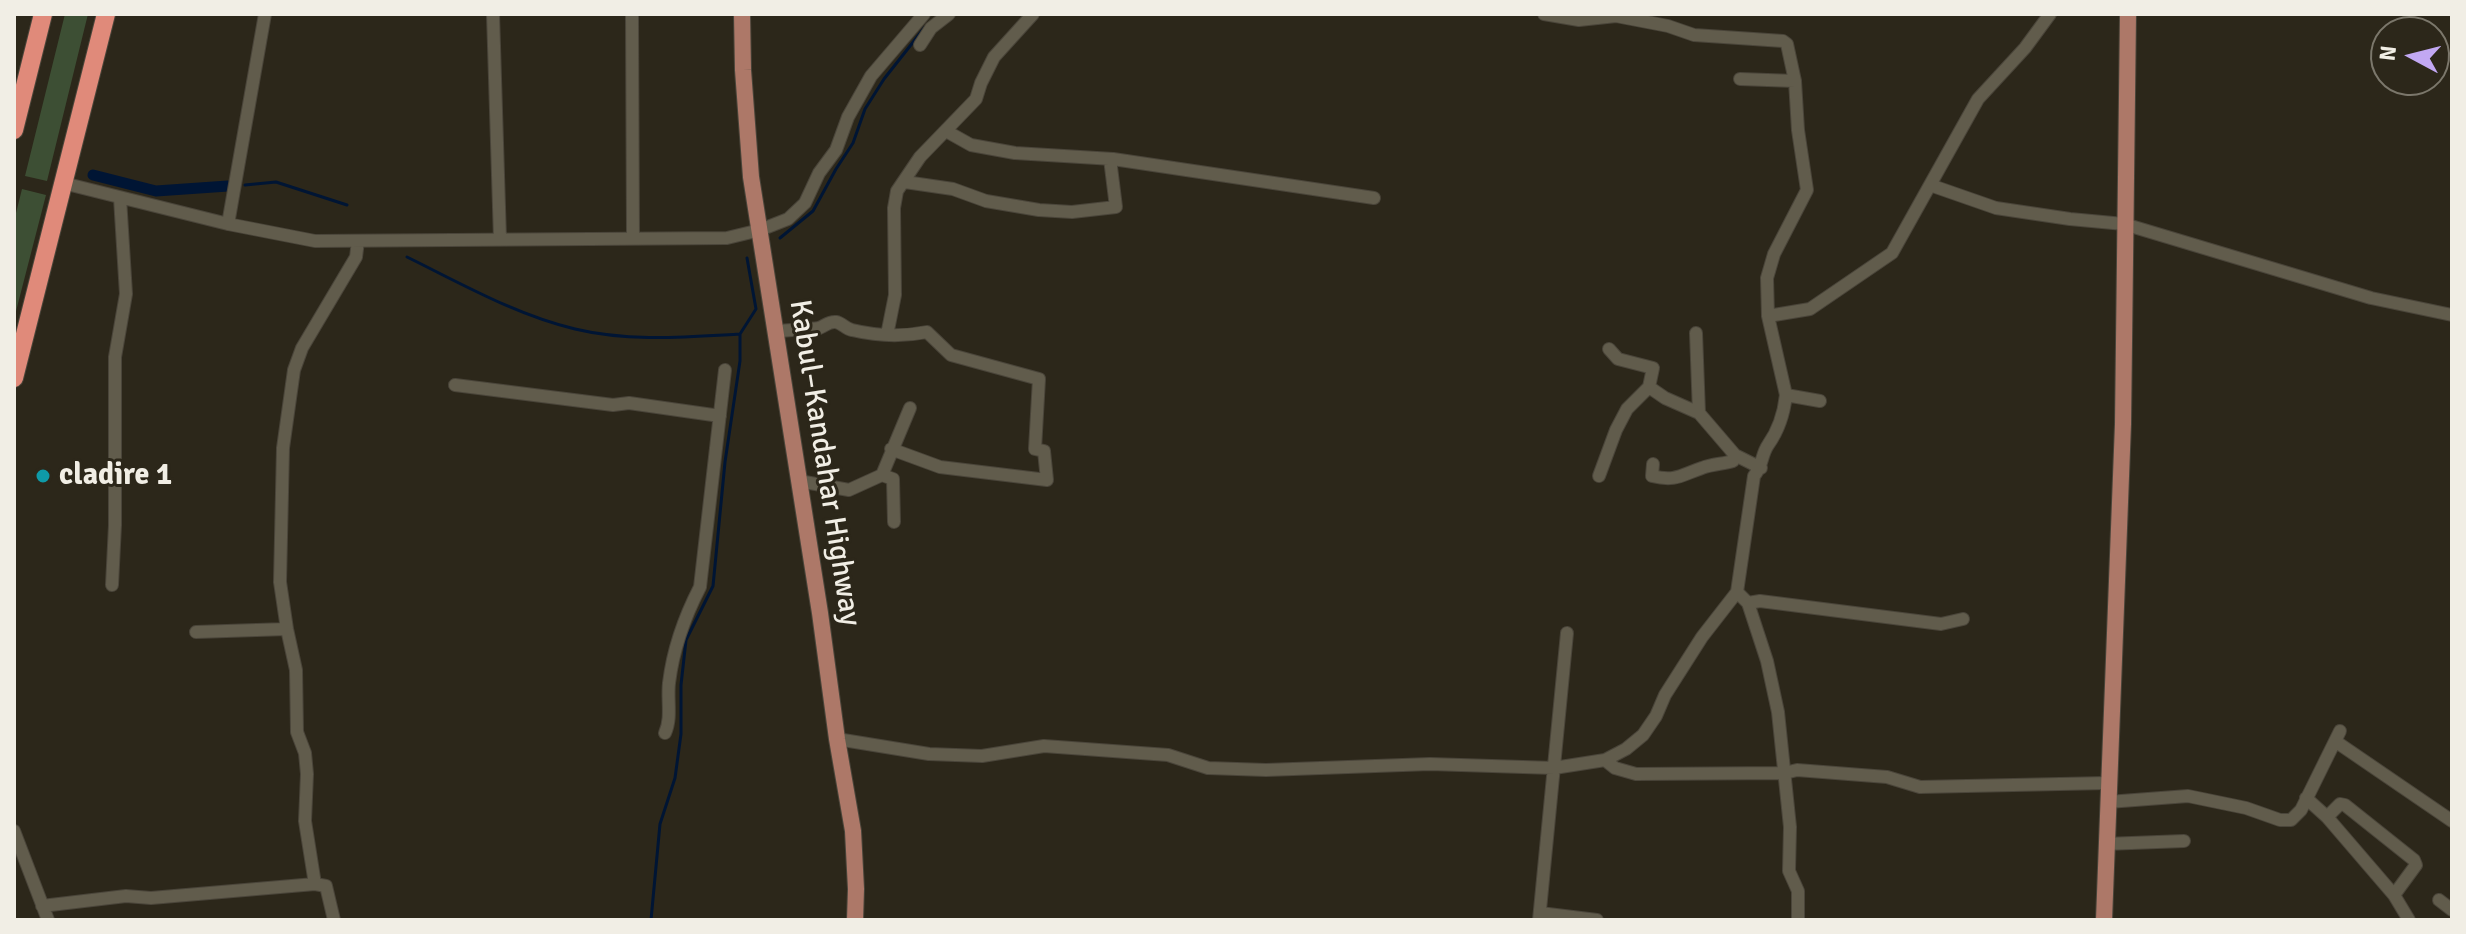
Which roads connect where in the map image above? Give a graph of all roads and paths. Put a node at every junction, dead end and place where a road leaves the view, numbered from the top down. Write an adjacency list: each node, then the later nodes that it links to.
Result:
1 (43, 14): 16 (highway)
2 (106, 14): 20 (highway)
3 (265, 14): 24 (street)
4 (493, 14): 28 (street)
5 (632, 14): 27 (street)
6 (742, 14): 26 (main road, Kabul–Kandahar Highway)
7 (924, 14): 26 (street)
8 (949, 14): 13 (street)
9 (1033, 14): 17 (street)
10 (1544, 14): 15 (street)
11 (2050, 14): 21 (street)
12 (2128, 14): 25 (main road)
13 (920, 45)
14 (1740, 79): 15 (street)
15 (1795, 81): 31 (street)
16 (14, 130)
17 (946, 131): 18 (street); 19 (street)
18 (1110, 159): 19 (street); 23 (street)
19 (905, 182): 34 (street)
20 (63, 183): 22 (street); 37 (highway)
21 (1930, 185): 25 (street); 31 (street)
22 (120, 198): 24 (street); 53 (street)
23 (1374, 198)
24 (228, 224): 29 (street)
25 (2124, 224): 30 (street); 65 (main road)
26 (760, 230): 27 (street); 32 (main road, Kabul–Kandahar Highway)
27 (633, 237): 28 (street)
28 (500, 239): 29 (street)
29 (358, 241): 57 (street)
30 (2452, 315)
31 (1768, 316): 40 (street)
32 (775, 332): 34 (street); 51 (main road, Kabul–Kandahar Highway)
33 (1696, 333): 43 (street)
34 (887, 335): 45 (street)
35 (1609, 349): 39 (street)
36 (725, 370): 44 (street)
37 (14, 378)
38 (455, 385): 44 (street)
39 (1649, 387): 43 (street); 50 (street)
40 (1786, 395): 41 (street); 48 (street)
41 (1820, 401)
42 (910, 408): 45 (street)
43 (1699, 413): 46 (street)
44 (720, 416): 60 (street)
45 (891, 449): 49 (street)
46 (1735, 455): 47 (street); 48 (street)
47 (1653, 464)
48 (1761, 468): 54 (street)
49 (882, 475): 51 (street); 52 (street)
50 (1599, 476)
51 (799, 481): 61 (main road, Kabul–Kandahar Highway)
52 (894, 522)
53 (112, 585)
54 (1737, 592): 55 (street); 62 (street)
55 (1748, 603): 56 (street); 64 (street)
56 (1963, 619)
57 (287, 629): 58 (street); 73 (street)
58 (196, 632)
59 (1567, 633): 63 (street)
60 (665, 733)
61 (837, 739): 63 (street); 81 (main road, Kabul–Kandahar Highway)
62 (1605, 760): 63 (street); 64 (street)
63 (1554, 768): 78 (street)
64 (1785, 773): 65 (street); 83 (street)
65 (2107, 783): 67 (main road)
66 (2306, 798): 67 (street); 68 (street); 69 (street)
67 (2108, 802): 72 (main road)
68 (2327, 817): 74 (street); 74 (street)
69 (2452, 821)
70 (14, 831): 76 (street)
71 (2184, 841): 72 (street)
72 (2105, 844): 84 (main road)
73 (315, 884): 76 (street); 80 (street)
74 (2394, 895): 85 (street)
75 (2439, 900): 77 (street)
76 (42, 906): 79 (street)
77 (2452, 910)
78 (1540, 916): 82 (street)
79 (48, 920)
80 (334, 920)
81 (855, 920)
82 (1597, 920)
83 (1798, 920)
84 (2104, 920)
85 (2409, 920)

